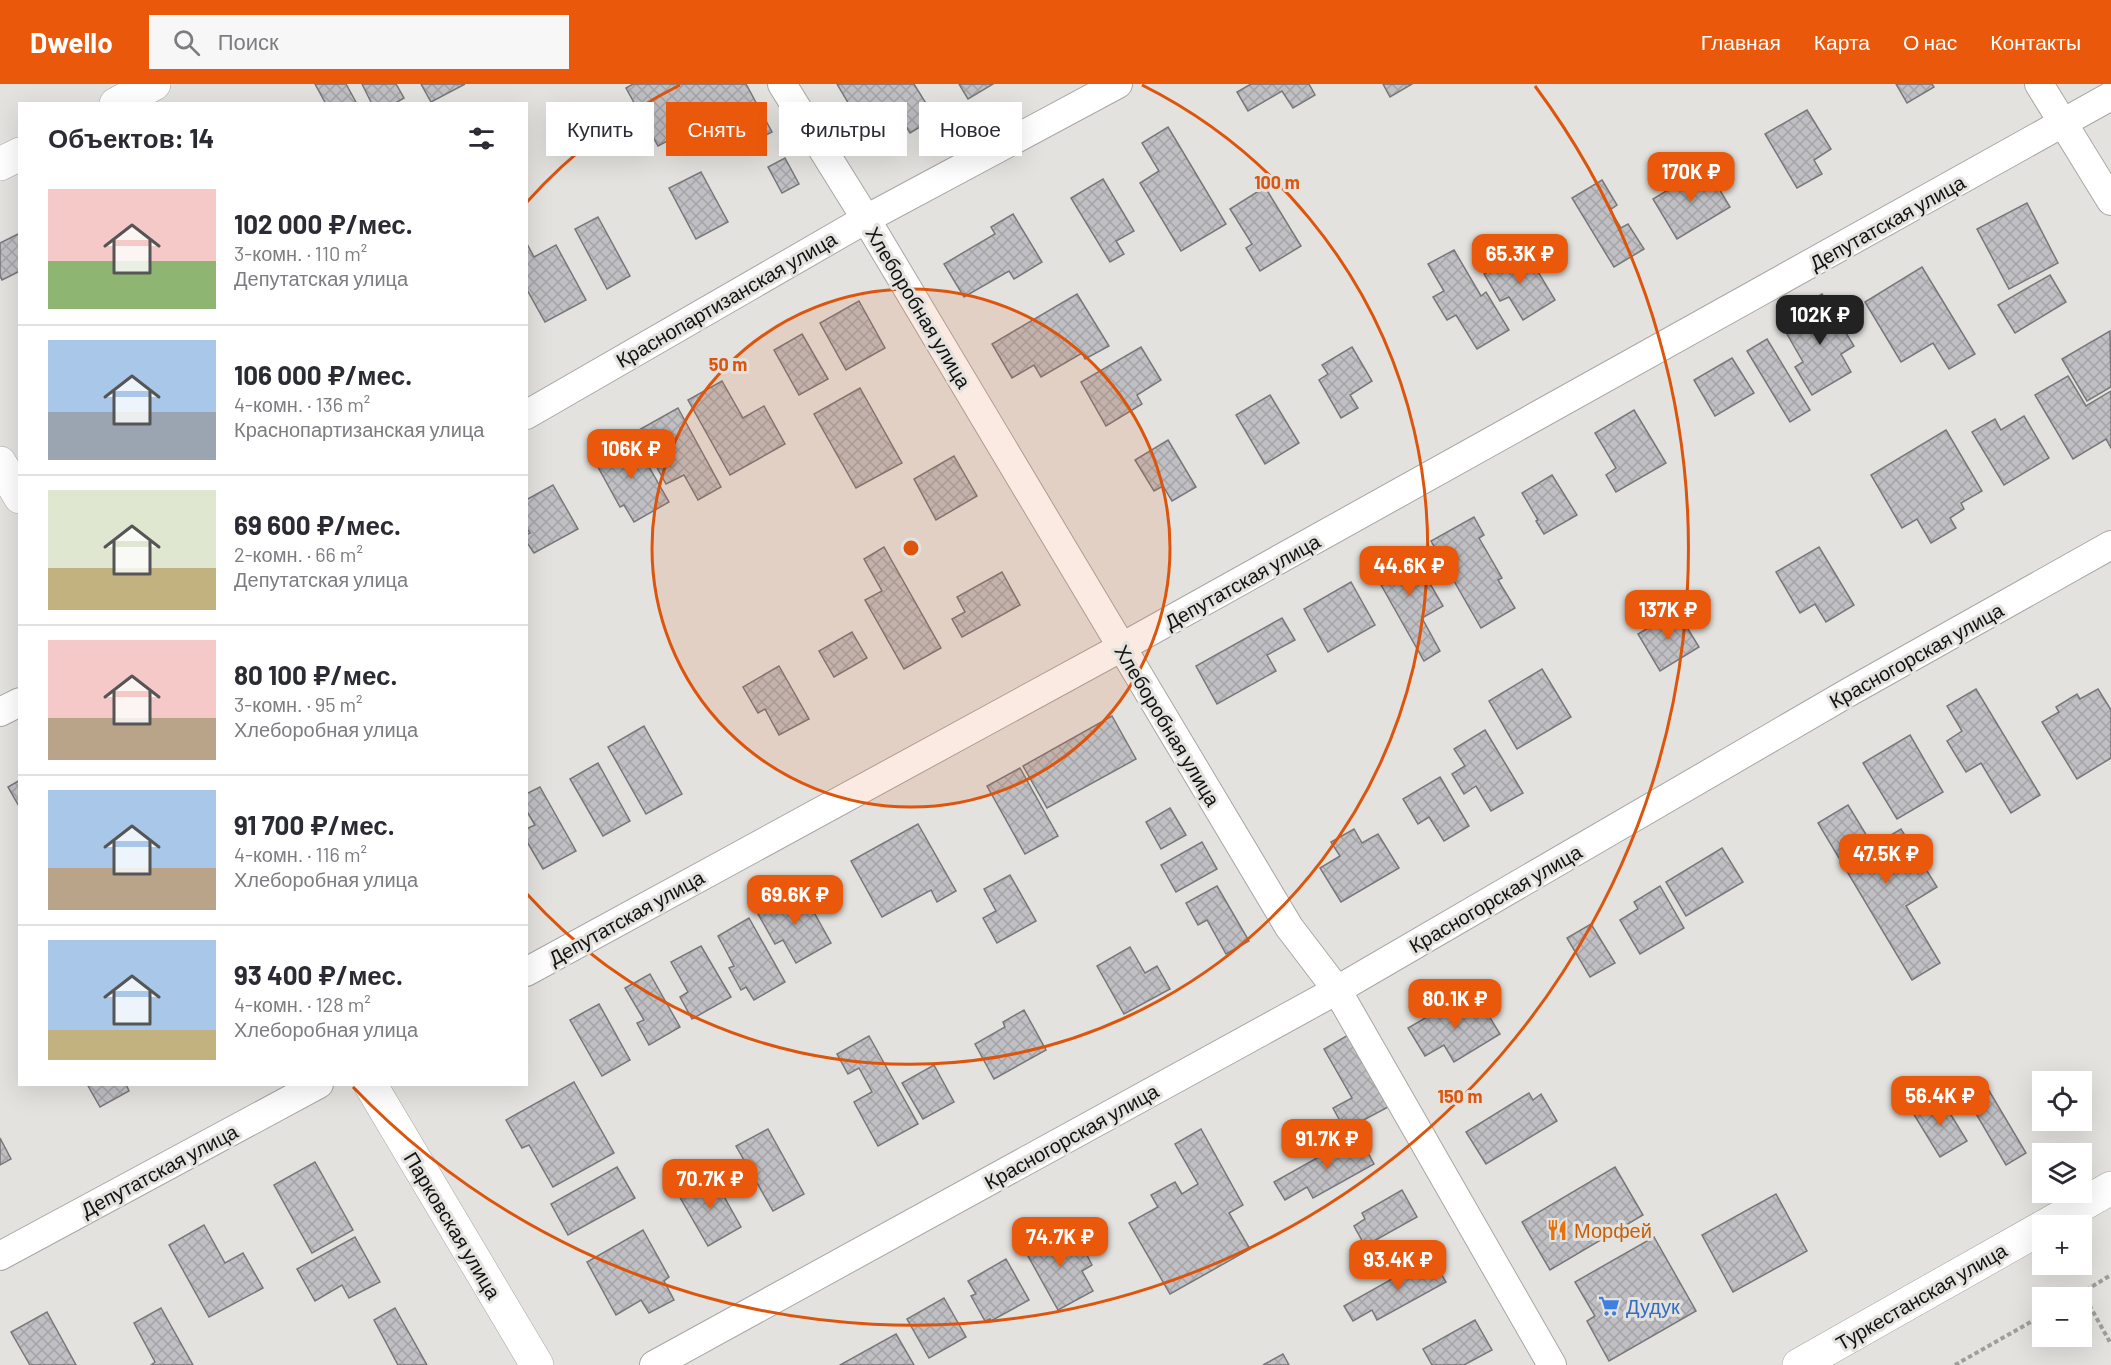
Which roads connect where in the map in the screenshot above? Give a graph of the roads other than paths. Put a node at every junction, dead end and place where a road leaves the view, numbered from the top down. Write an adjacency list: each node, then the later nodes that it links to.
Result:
1 (154, 84): 6 (street)
2 (782, 84): 11 (street, Хлеборобная улица)
3 (1118, 84): 11 (street, Краснопартизанская улица)
4 (2039, 84): 7 (street)
5 (2111, 96): 7 (street, Депутатская улица)
6 (120, 102)
7 (2063, 123): 10 (street); 16 (street, Депутатская улица)
8 (18, 155): 9 (street)
9 (0, 164)
10 (2111, 201)
11 (866, 219): 12 (street, Краснопартизанская улица); 16 (street, Хлеборобная улица)
12 (528, 414)
13 (0, 463): 14 (street)
14 (18, 494)
15 (2111, 545): 20 (street, Красногорская улица)
16 (1122, 647): 19 (street, Депутатская улица); 20 (street, Хлеборобная улица)
17 (18, 703): 18 (street)
18 (0, 712)
19 (528, 971)
20 (1337, 990): 28 (street, Красногорская улица); 29 (street, Хлеборобная улица)
21 (315, 1086): 26 (street, Депутатская улица)
22 (371, 1086): 27 (street, Парковская улица)
23 (2111, 1188): 24 (street, Туркестанская улица)
24 (2063, 1215)
25 (2032, 1233): 30 (street, Туркестанская улица)
26 (0, 1256)
27 (537, 1365)
28 (654, 1365)
29 (1552, 1365)
30 (1799, 1365)

